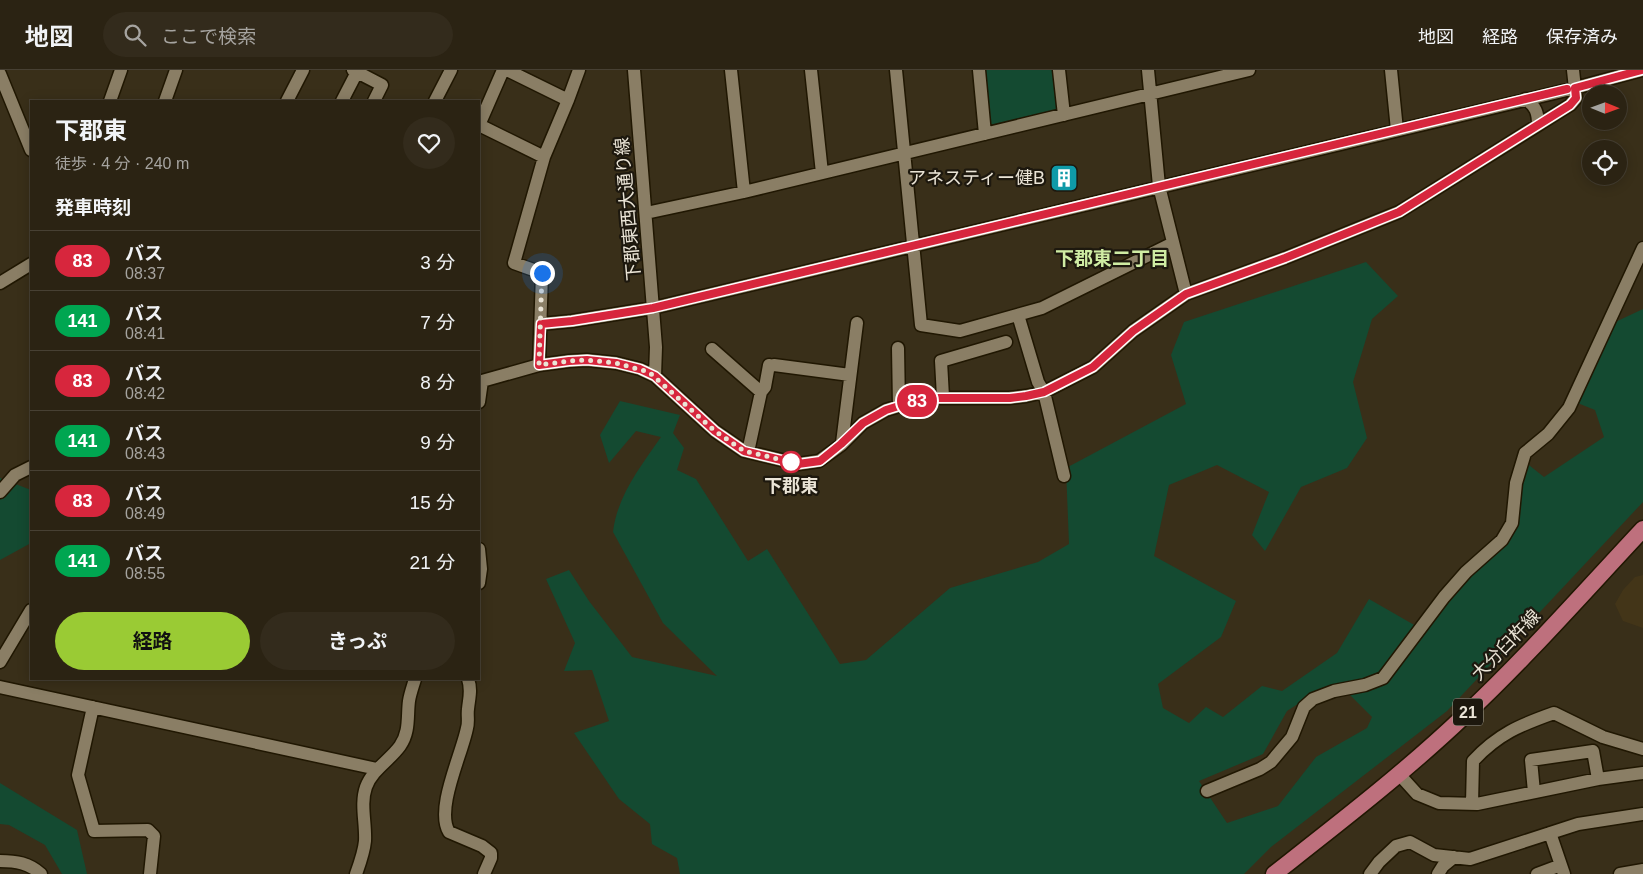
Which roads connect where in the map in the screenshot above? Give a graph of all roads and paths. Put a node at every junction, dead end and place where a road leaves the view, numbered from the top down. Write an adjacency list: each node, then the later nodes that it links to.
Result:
1 (6, 70): 22 (street)
2 (121, 70): 26 (street)
3 (176, 70): 27 (street)
4 (303, 70): 28 (street)
5 (451, 70): 31 (street)
6 (503, 70): 34 (street)
7 (507, 70): 32 (street)
8 (579, 70): 32 (street)
9 (634, 70): 45 (street, 下郡東西大通り線)
10 (731, 70): 44 (street)
11 (811, 70): 42 (street)
12 (896, 70): 40 (street)
13 (979, 70): 38 (street)
14 (1059, 70): 33 (street)
15 (1148, 70): 24 (street)
16 (1249, 70): 21 (street)
17 (1391, 70): 37 (street)
18 (1573, 70): 23 (street)
19 (1642, 70): 23 (street)
20 (355, 71): 29 (street); 30 (street)
21 (1232, 72): 24 (street)
22 (0, 74): 39 (street)
23 (1575, 88): 25 (street); 35 (street)
24 (1150, 94): 33 (street); 43 (street)
25 (1525, 99): 35 (street); 37 (street)
26 (110, 100)
27 (167, 100)
28 (288, 100)
29 (342, 100)
30 (374, 100)
31 (436, 100)
32 (568, 100): 41 (street)
33 (1064, 115): 38 (street)
34 (480, 123)
35 (1538, 124): 51 (street)
36 (480, 125): 41 (street)
37 (1397, 130): 43 (street)
38 (985, 134): 40 (street)
39 (30, 148)
40 (904, 153): 42 (street); 47 (street)
41 (544, 157): 55 (street)
42 (822, 173): 44 (street)
43 (1160, 186): 46 (street); 47 (street)
44 (744, 192): 45 (street)
45 (646, 213): 52 (street, 下郡東西大通り線)
46 (1173, 243): 51 (street); 53 (street)
47 (913, 246): 52 (street); 53 (street)
48 (1643, 248): 86 (street)
49 (30, 265): 50 (street)
50 (0, 283)
51 (1186, 294): 64 (street)
52 (653, 308): 55 (street); 61 (street, 下郡東西大通り線)
53 (1018, 315): 64 (street)
54 (856, 323): 60 (street)
55 (541, 324): 59 (street)
56 (1006, 342): 65 (street)
57 (898, 348): 66 (street)
58 (712, 349): 63 (street)
59 (539, 365): 61 (street); 62 (street)
60 (850, 375): 63 (street); 67 (street)
61 (655, 376): 68 (street)
62 (481, 381)
63 (761, 392): 68 (street)
64 (1044, 392): 65 (street); 70 (street)
65 (943, 398): 66 (street)
66 (899, 406): 67 (street)
67 (842, 443): 68 (street)
68 (748, 452)
69 (30, 468): 71 (street)
70 (1064, 476)
71 (0, 492)
72 (1643, 530): 83 (main road, 大分臼杵線 / 21)
73 (480, 559): 74 (street)
74 (480, 576)
75 (30, 612): 76 (street)
76 (0, 662)
77 (415, 680): 82 (street)
78 (468, 680): 98 (street)
79 (0, 687): 80 (street)
80 (93, 707): 82 (street); 96 (street)
81 (1643, 749): 88 (street)
82 (377, 769): 97 (street)
83 (1398, 773): 88 (street); 99 (main road, 大分臼杵線 / 21)
84 (1643, 773): 85 (street)
85 (1598, 779): 87 (street); 87 (street)
86 (1207, 791)
87 (1534, 792): 88 (street)
88 (1472, 804)
89 (1643, 814): 90 (street)
90 (1550, 833): 91 (street); 93 (street)
91 (1454, 857): 100 (street); 101 (street)
92 (0, 861): 95 (street)
93 (1562, 869): 102 (street)
94 (1643, 870): 103 (street)
95 (41, 874)
96 (150, 874)
97 (356, 874)
98 (484, 874)
99 (1274, 874)
100 (1370, 874)
101 (1438, 874)
102 (1537, 874)
103 (1620, 874)

